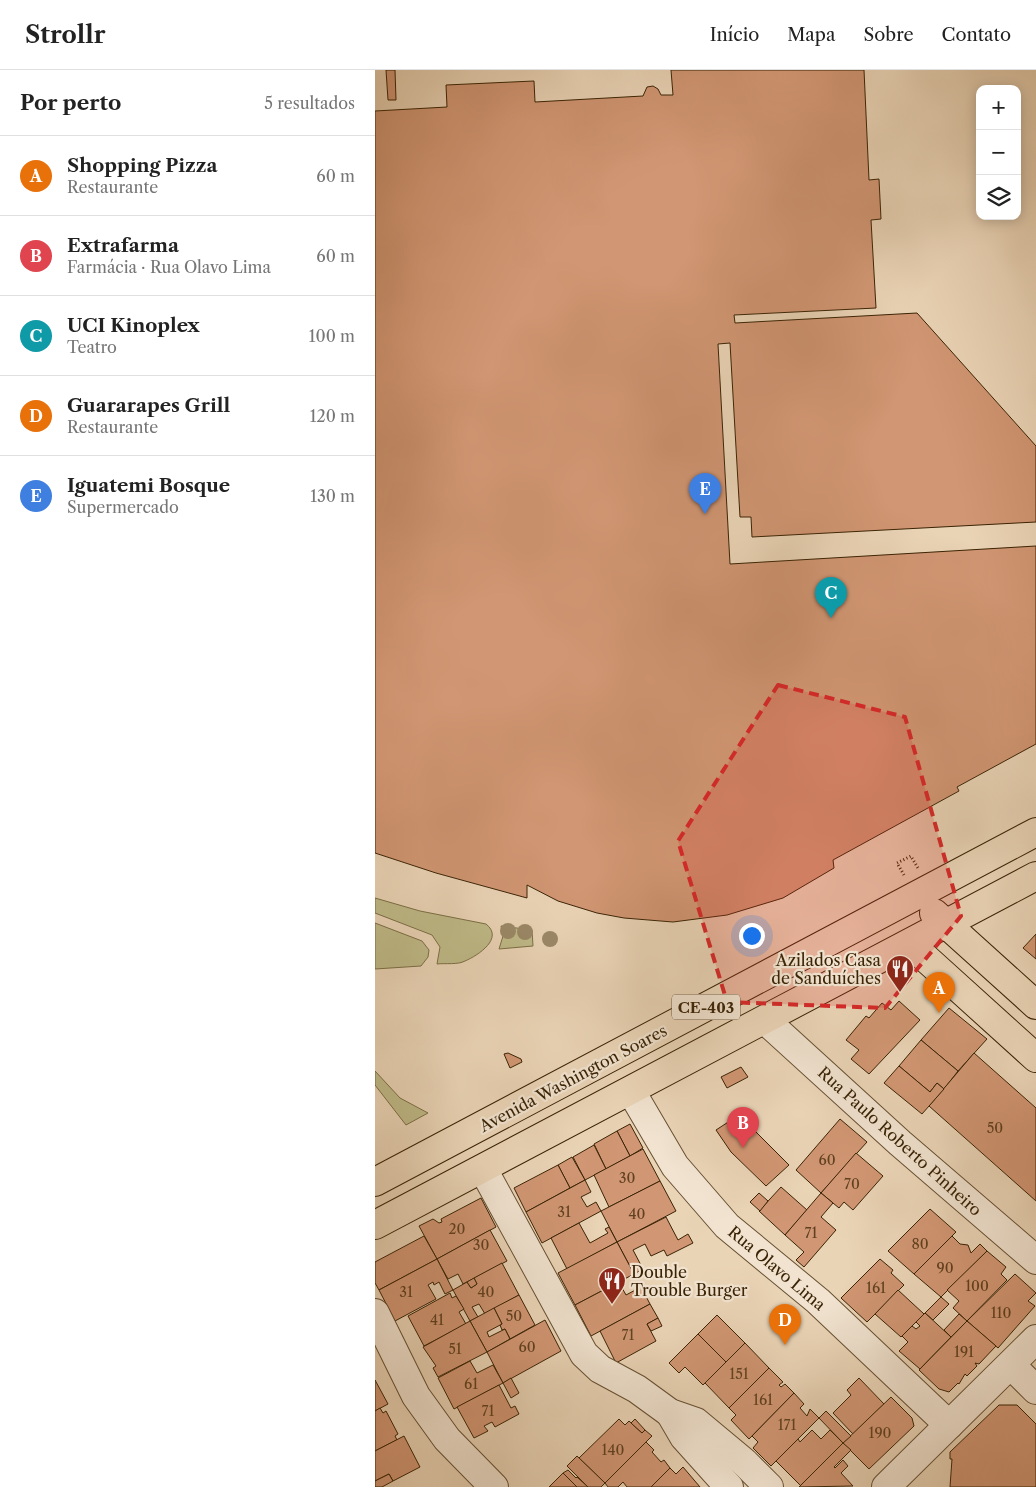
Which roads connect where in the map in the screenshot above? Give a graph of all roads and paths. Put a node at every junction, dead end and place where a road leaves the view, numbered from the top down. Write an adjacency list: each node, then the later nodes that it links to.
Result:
1 (1036, 832): 4 (main road, Avenida Washington Soares / CE-403)
2 (911, 856): 4 (path)
3 (1036, 876): 5 (main road, CE-403)
4 (911, 889): 5 (main road); 12 (main road, Avenida Washington Soares / CE-403)
5 (946, 924): 6 (main road, CE-403); 7 (main road)
6 (910, 944): 8 (main road, CE-403); 9 (main road)
7 (1036, 1005)
8 (765, 1020): 10 (main road, CE-403); 14 (street, Rua Paulo Roberto Pinheiro)
9 (1036, 1058)
10 (631, 1091): 11 (main road, CE-403); 20 (street, Rua Olavo Lima)
11 (483, 1168): 13 (main road, CE-403); 19 (street)
12 (375, 1182)
13 (375, 1225)
14 (1036, 1260)
15 (375, 1313): 21 (street)
16 (1036, 1338): 17 (street)
17 (1011, 1365): 18 (street); 20 (street)
18 (1036, 1390)
19 (670, 1413): 22 (street); 23 (street)
20 (949, 1424): 24 (street)
21 (493, 1487)
22 (729, 1487)
23 (769, 1487)
24 (886, 1487)

